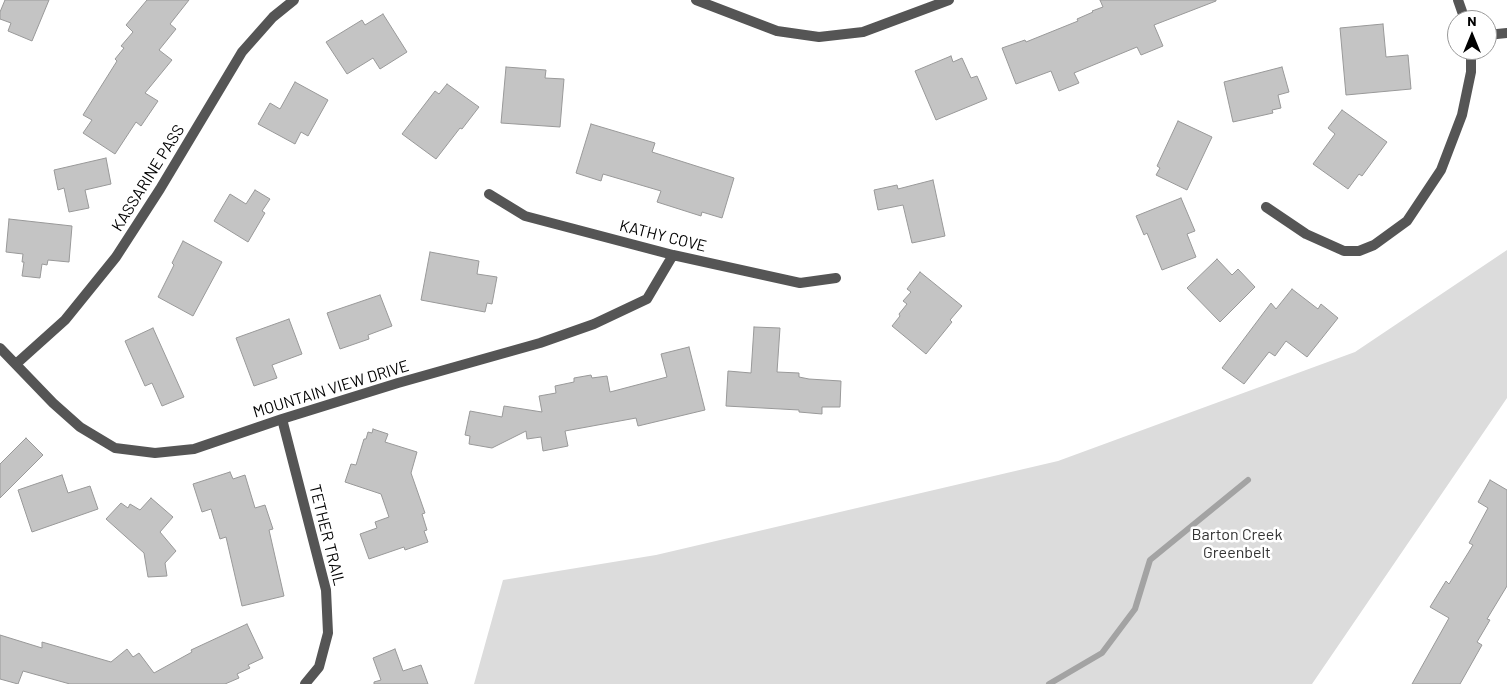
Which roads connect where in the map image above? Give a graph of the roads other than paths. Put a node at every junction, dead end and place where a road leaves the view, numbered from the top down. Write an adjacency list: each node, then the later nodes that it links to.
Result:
1 (294, 0): 10 (street, KASSARINE PASS)
2 (696, 0): 3 (street)
3 (950, 0)
4 (1470, 60): 6 (street)
5 (490, 194): 7 (street, KATHY COVE)
6 (1266, 207)
7 (673, 255): 8 (street, KATHY COVE); 11 (street, MOUNTAIN VIEW DRIVE)
8 (836, 278)
9 (0, 348): 10 (street, MOUNTAIN VIEW DRIVE)
10 (16, 364): 11 (street, MOUNTAIN VIEW DRIVE)
11 (282, 419): 12 (street, TETHER TRAIL)
12 (305, 684)

